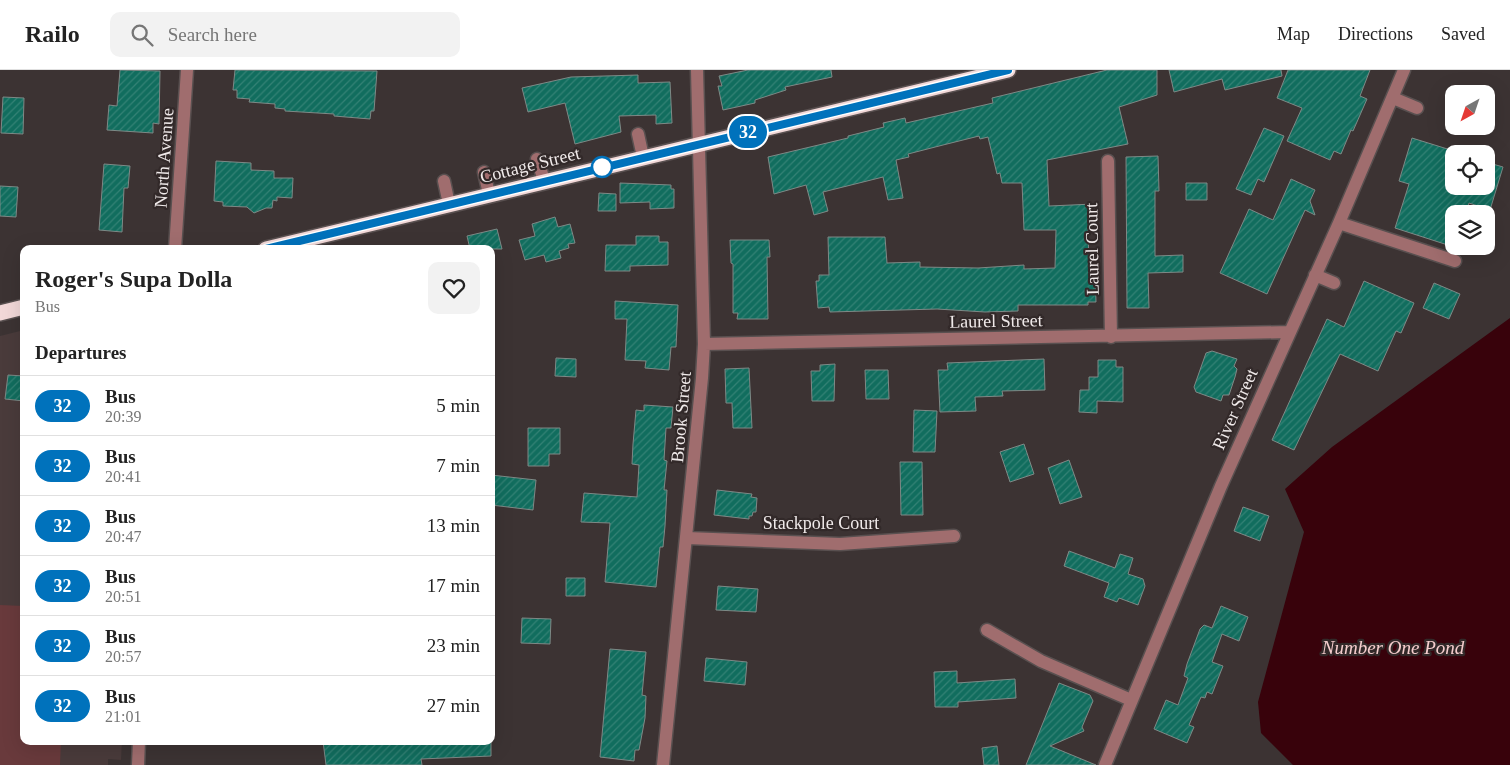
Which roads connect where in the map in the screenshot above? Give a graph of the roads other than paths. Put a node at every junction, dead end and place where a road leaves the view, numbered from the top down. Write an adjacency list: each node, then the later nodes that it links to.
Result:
1 (187, 70): 19 (street, North Avenue)
2 (697, 70): 8 (street, Brook Street)
3 (1005, 70): 8 (highway, Cottage Street)
4 (1404, 70): 5 (street, River Street)
5 (1393, 98): 6 (street); 17 (street, River Street)
6 (1417, 108)
7 (638, 134): 9 (street)
8 (698, 144): 9 (highway, Cottage Street); 28 (street, Brook Street)
9 (643, 157): 13 (highway, Cottage Street)
10 (537, 159): 13 (street)
11 (1108, 160): 27 (street, Laurel Court)
12 (484, 172): 15 (street)
13 (544, 180): 15 (highway, Cottage Street)
14 (444, 181): 16 (street)
15 (488, 194): 16 (highway, Cottage Street)
16 (449, 204): 18 (highway, Cottage Street)
17 (1339, 223): 21 (street); 22 (street, River Street)
18 (316, 243): 20 (highway, Cottage Street)
19 (175, 245)
20 (299, 245)
21 (1455, 262)
22 (1315, 275): 23 (street); 26 (street, River Street)
23 (1334, 283)
24 (20, 308): 25 (highway)
25 (0, 312)
26 (1289, 332): 27 (street, Laurel Street); 32 (street, River Street)
27 (1111, 336): 28 (street, Laurel Street)
28 (704, 344): 30 (street, Brook Street)
29 (954, 536): 30 (street, Stackpole Court)
30 (687, 538): 35 (street, Brook Street)
31 (987, 630): 32 (street)
32 (1132, 700): 36 (street, River Street)
33 (139, 745): 34 (street)
34 (138, 765)
35 (664, 765)
36 (1105, 765)

